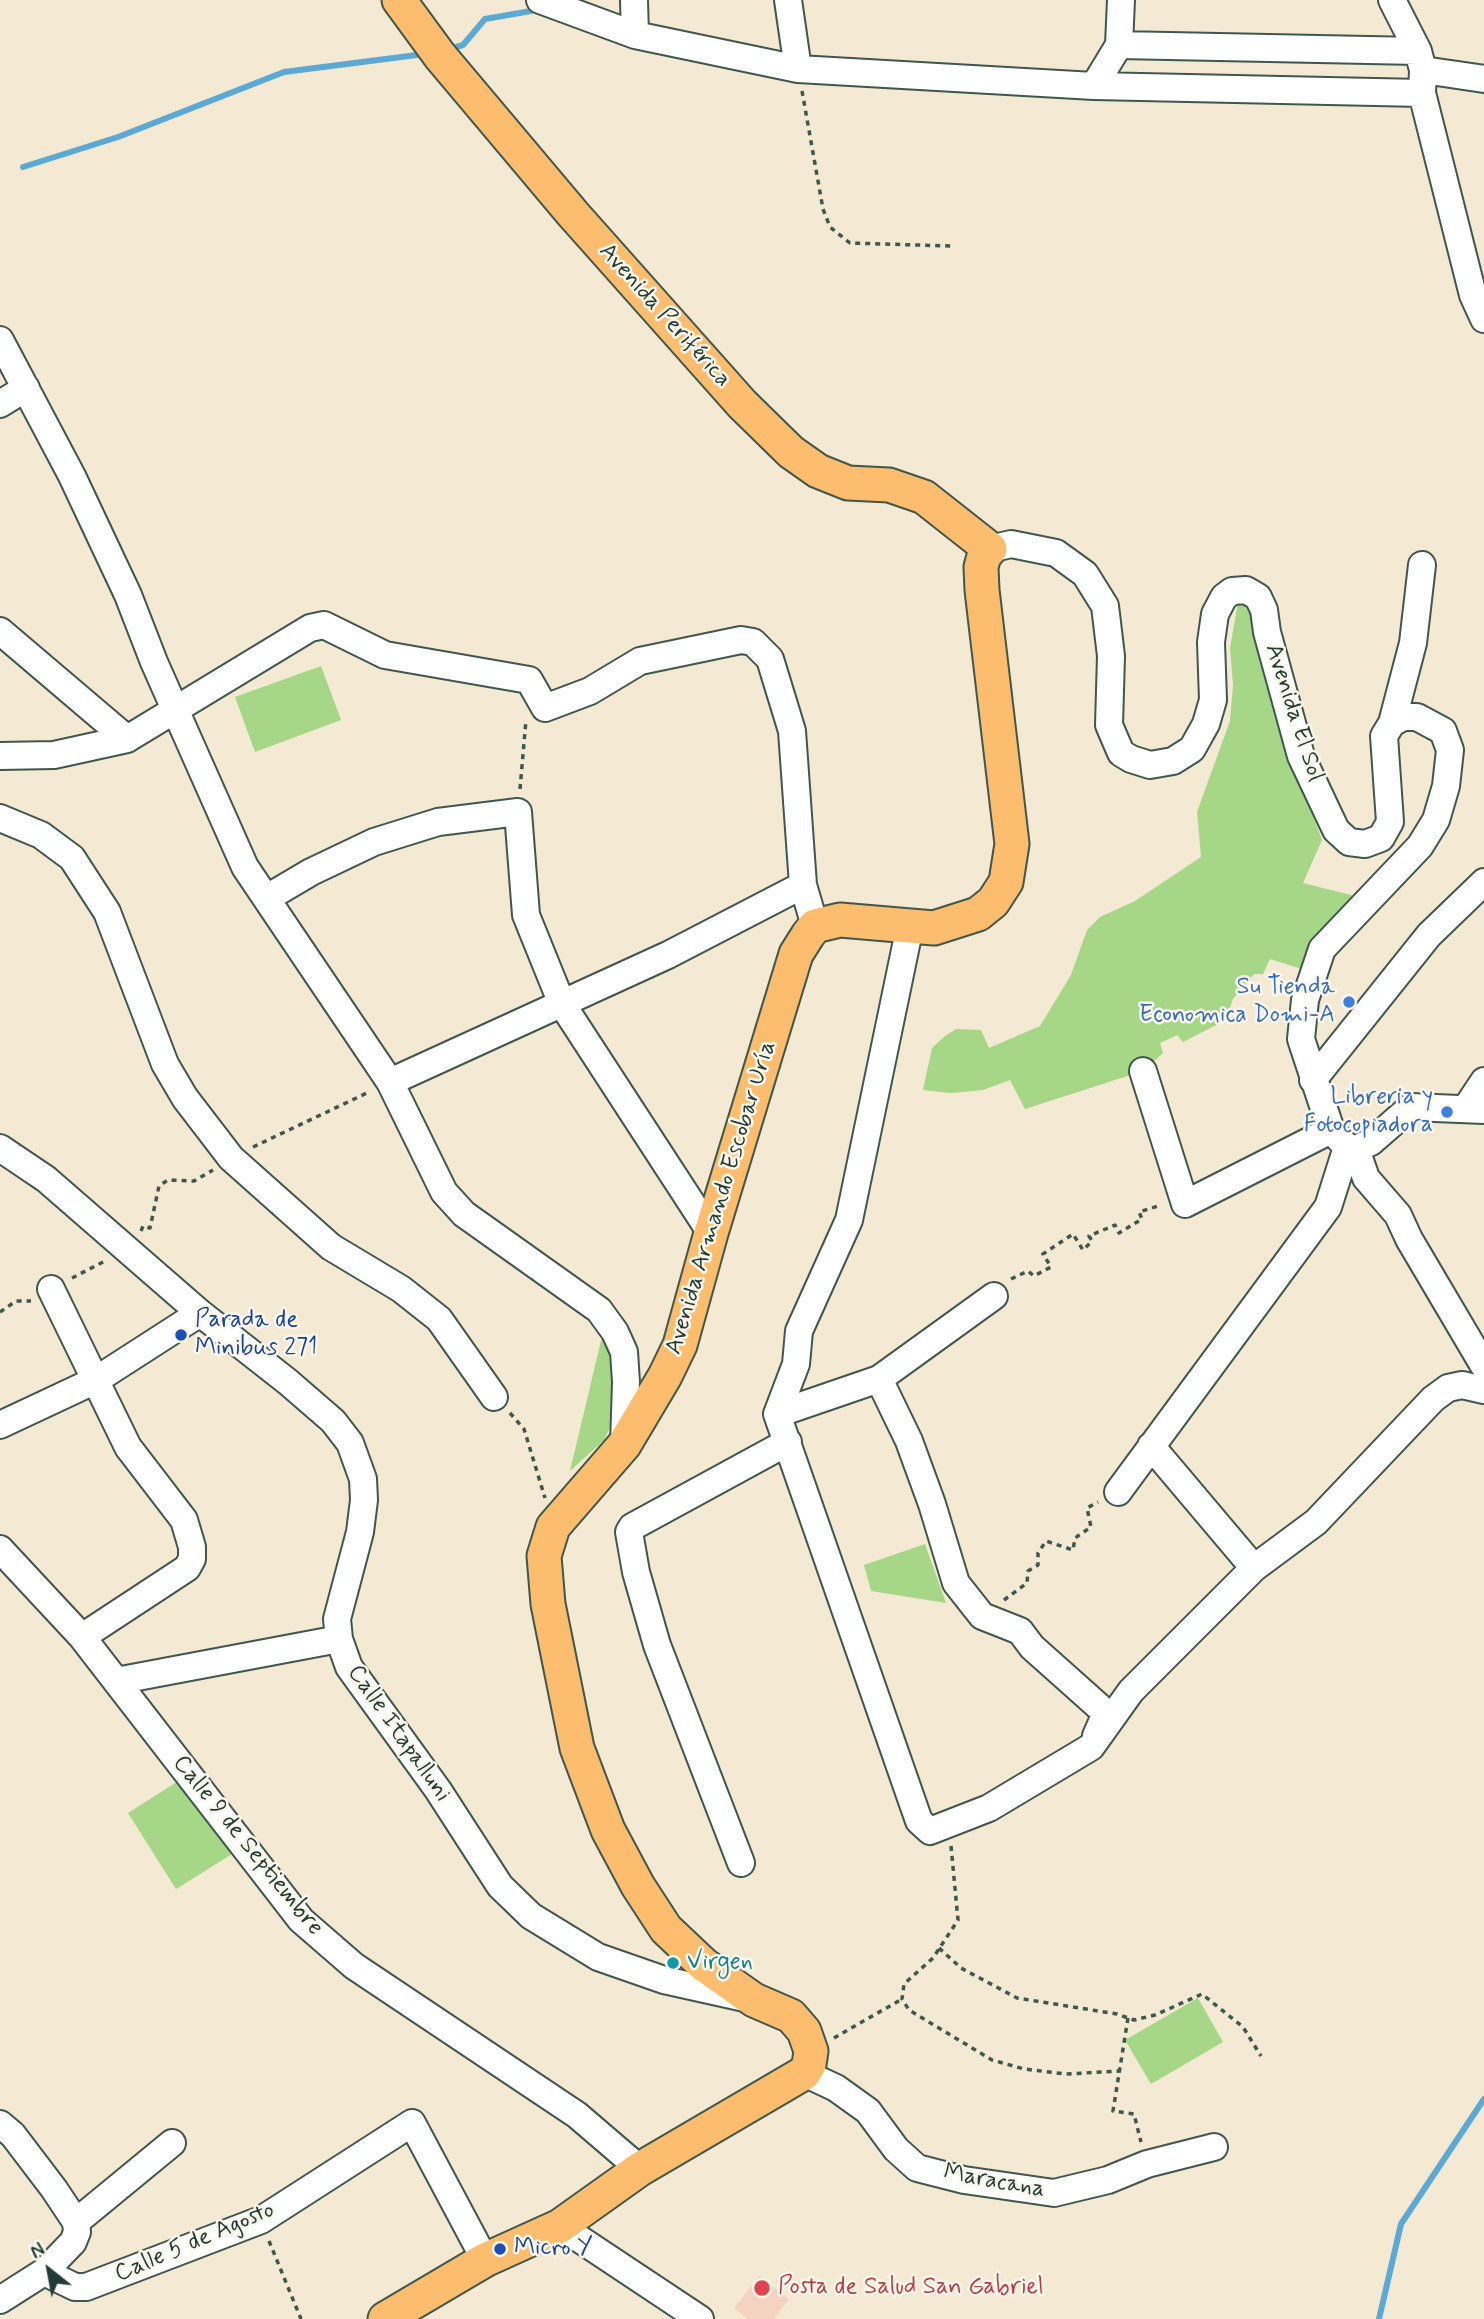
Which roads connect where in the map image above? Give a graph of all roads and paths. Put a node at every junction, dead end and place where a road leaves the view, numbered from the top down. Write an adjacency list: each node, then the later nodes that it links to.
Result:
1 (399, 0): 20 (main road, Avenida Periférica)
2 (540, 0): 7 (street)
3 (634, 0): 7 (street)
4 (788, 0): 9 (street)
5 (1121, 0): 8 (street)
6 (1392, 0): 10 (street)
7 (635, 35): 9 (street)
8 (1119, 45): 10 (street); 12 (street)
9 (798, 69): 12 (street); 13 (path)
10 (1421, 71): 11 (street); 12 (street); 14 (street)
11 (1484, 79)
12 (1094, 86)
13 (951, 246)
14 (1478, 291): 15 (street)
15 (1484, 319)
16 (0, 340): 17 (street)
17 (6, 364): 18 (street)
18 (26, 388): 19 (street); 23 (street)
19 (0, 404)
20 (990, 549): 25 (street, Avenida El Sol); 34 (main road)
21 (1422, 565): 25 (street)
22 (0, 631): 26 (street)
23 (175, 709): 26 (street); 31 (street); 32 (street)
24 (526, 719): 28 (path)
25 (1392, 723): 37 (street)
26 (127, 739): 27 (street)
27 (0, 756)
28 (518, 812): 32 (street); 35 (street)
29 (0, 818): 43 (street)
30 (1484, 883): 37 (street)
31 (803, 885): 33 (street); 35 (street)
32 (267, 898): 39 (street)
33 (815, 926): 34 (main road); 45 (main road, Avenida Armando Escobar Uría)
34 (910, 926): 54 (street)
35 (562, 1004): 39 (street); 45 (street)
36 (1143, 1071): 44 (street)
37 (1313, 1080): 41 (street)
38 (1484, 1081): 40 (street)
39 (390, 1082): 43 (path); 57 (street)
40 (1475, 1109): 41 (street)
41 (1345, 1142): 44 (street); 49 (street); 58 (street)
42 (0, 1148): 48 (street, Calle Itapalluni)
43 (231, 1158): 53 (street)
44 (1183, 1199): 47 (path)
45 (711, 1233): 57 (main road, Avenida Armando Escobar Uría)
46 (51, 1289): 51 (street)
47 (994, 1296): 50 (street)
48 (200, 1313): 51 (street); 65 (street, Calle Itapalluni)
49 (1484, 1366)
50 (879, 1379): 54 (street); 63 (street)
51 (96, 1380): 55 (street); 64 (street)
52 (1484, 1390): 62 (street)
53 (494, 1397): 60 (path)
54 (777, 1414): 56 (street)
55 (0, 1425)
56 (788, 1442): 68 (street); 69 (street)
57 (624, 1445): 60 (main road, Avenida Armando Escobar Uría)
58 (1151, 1446): 59 (street); 62 (street)
59 (1118, 1492): 63 (path)
60 (553, 1527): 72 (main road, Avenida Armando Escobar Uría)
61 (2, 1545): 64 (street, Calle 9 de Septiembre)
62 (1254, 1568): 67 (street)
63 (982, 1616): 67 (street)
64 (82, 1637): 66 (street, Calle 9 de Septiembre)
65 (339, 1639): 66 (street); 72 (street, Calle Itapalluni)
66 (116, 1681): 81 (street, Calle 9 de Septiembre)
67 (1091, 1747): 68 (street)
68 (930, 1831): 70 (path)
69 (741, 1863)
70 (939, 1948): 71 (path); 73 (path)
71 (902, 1999): 75 (path); 76 (path)
72 (754, 2000): 75 (main road, Avenida Armando Escobar Uría)
73 (1128, 2018): 74 (path); 76 (path)
74 (1261, 2056)
75 (807, 2062): 80 (street, Maracana); 81 (main road)
76 (1121, 2071): 80 (path)
77 (0, 2124): 83 (street)
78 (172, 2143): 83 (street)
79 (1214, 2147): 80 (street, Maracana)
80 (1147, 2164)
81 (640, 2169): 84 (main road)
82 (261, 2220): 85 (street, Calle 5 de Agosto); 86 (street, Calle 5 de Agosto); 88 (path)
83 (76, 2222): 86 (street)
84 (560, 2226): 85 (main road); 90 (street)
85 (485, 2260): 89 (main road)
86 (44, 2272): 87 (street)
87 (0, 2300)
88 (301, 2319)
89 (386, 2319)
90 (700, 2319)

